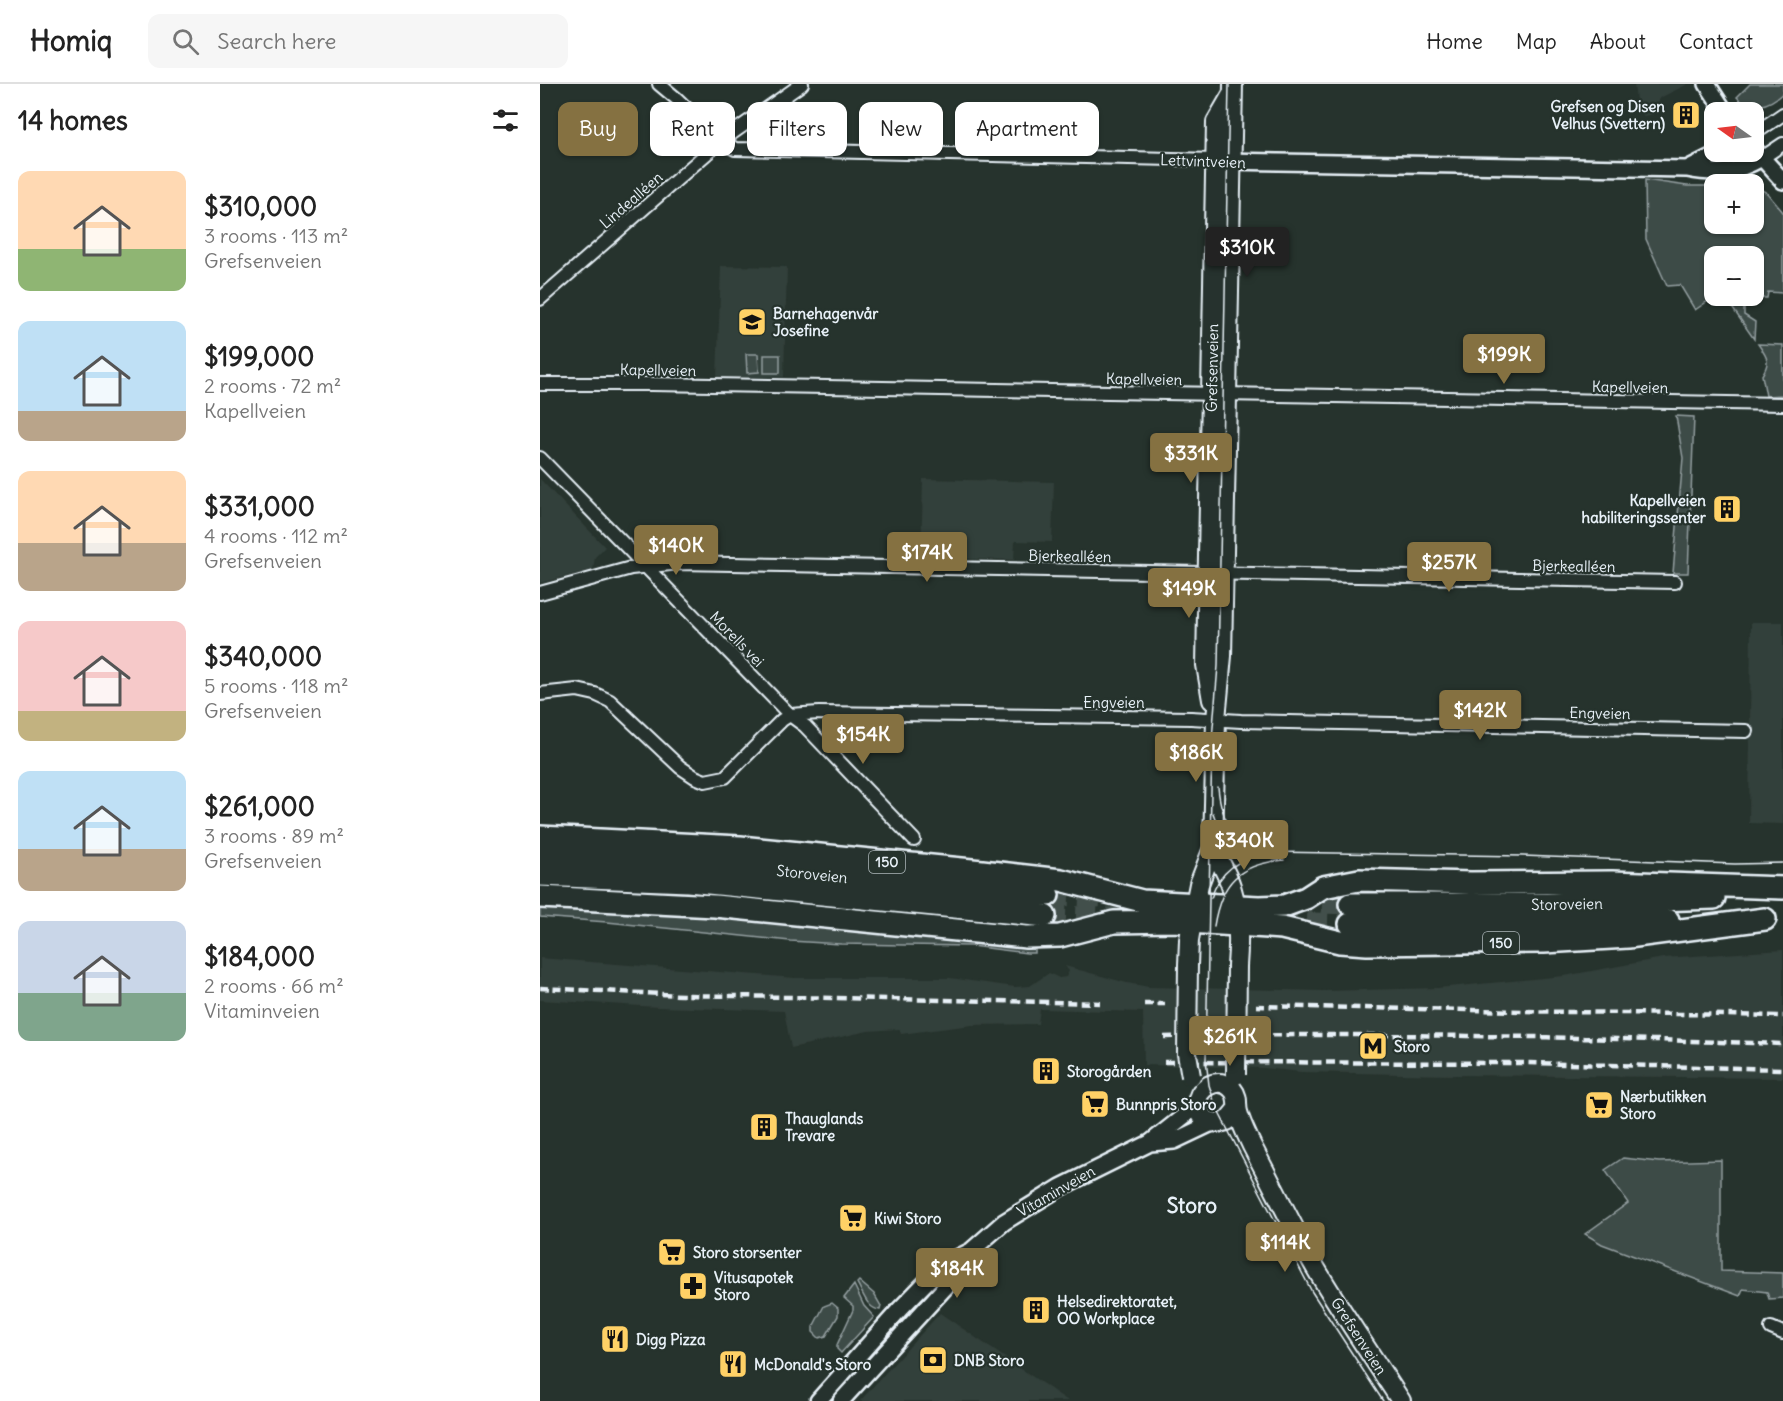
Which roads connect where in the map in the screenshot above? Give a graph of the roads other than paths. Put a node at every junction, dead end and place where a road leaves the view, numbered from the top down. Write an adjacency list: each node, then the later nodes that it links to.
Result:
1 (659, 84): 5 (street)
2 (802, 84): 9 (street, Lindealléen)
3 (1707, 84): 6 (street)
4 (1233, 88): 16 (main road, Grefsenveien)
5 (680, 102)
6 (1719, 102)
7 (1783, 114): 8 (street)
8 (1764, 127)
9 (735, 131)
10 (1783, 144): 12 (street)
11 (735, 149): 16 (street, Lettvintveien)
12 (1764, 151)
13 (704, 156): 20 (street, Lindealléen)
14 (1704, 160): 18 (street, Lettvintveien)
15 (1764, 160): 19 (street)
16 (1223, 161): 18 (street, Lettvintveien); 22 (main road, Grefsenveien)
17 (1751, 162): 18 (street, Lettvintveien)
18 (1687, 169)
19 (1783, 181)
20 (540, 299)
21 (540, 384): 22 (street, Kapellveien)
22 (1219, 395): 23 (street, Kapellveien); 26 (main road, Grefsenveien)
23 (1783, 404)
24 (540, 458): 25 (street, Morells vei)
25 (645, 566): 26 (street, Bjerkealléen); 28 (street, Bjerkealléen); 30 (street, Morells vei)
26 (1216, 574): 27 (street, Bjerkealléen); 31 (main road, Grefsenveien)
27 (1675, 582)
28 (540, 593)
29 (540, 694): 30 (street)
30 (790, 715): 31 (street, Engveien); 34 (street, Morells vei)
31 (1216, 719): 32 (street, Engveien); 35 (main road, Grefsenveien)
32 (1746, 731)
33 (540, 837): 42 (highway, 150)
34 (914, 840)
35 (1213, 848): 42 (main road, Grefsenveien); 43 (main road, Grefsenveien)
36 (540, 855): 37 (highway)
37 (575, 866): 38 (highway); 41 (highway, Storoveien)
38 (540, 875)
39 (1783, 891): 43 (highway, 150); 44 (highway, Storoveien / 150)
40 (540, 897): 42 (highway, 150)
41 (1046, 905)
42 (1193, 913): 43 (highway, 150); 46 (main road, Grefsenveien, bridge)
43 (1236, 916): 44 (highway, 150); 45 (main road, Grefsenveien, bridge)
44 (1774, 919)
45 (1235, 1082): 46 (main road); 47 (main road, Grefsenveien)
46 (1198, 1100): 47 (main road, Grefsenveien); 48 (street, Vitaminveien)
47 (1226, 1118): 48 (street, Vitaminveien); 52 (main road, Grefsenveien); 53 (main road, Grefsenveien)
48 (1150, 1143): 49 (street, Vitaminveien)
49 (970, 1251): 50 (street, Vitaminveien); 51 (street, Vitaminveien)
50 (818, 1401)
51 (841, 1401)
52 (1387, 1401)
53 (1401, 1401)

